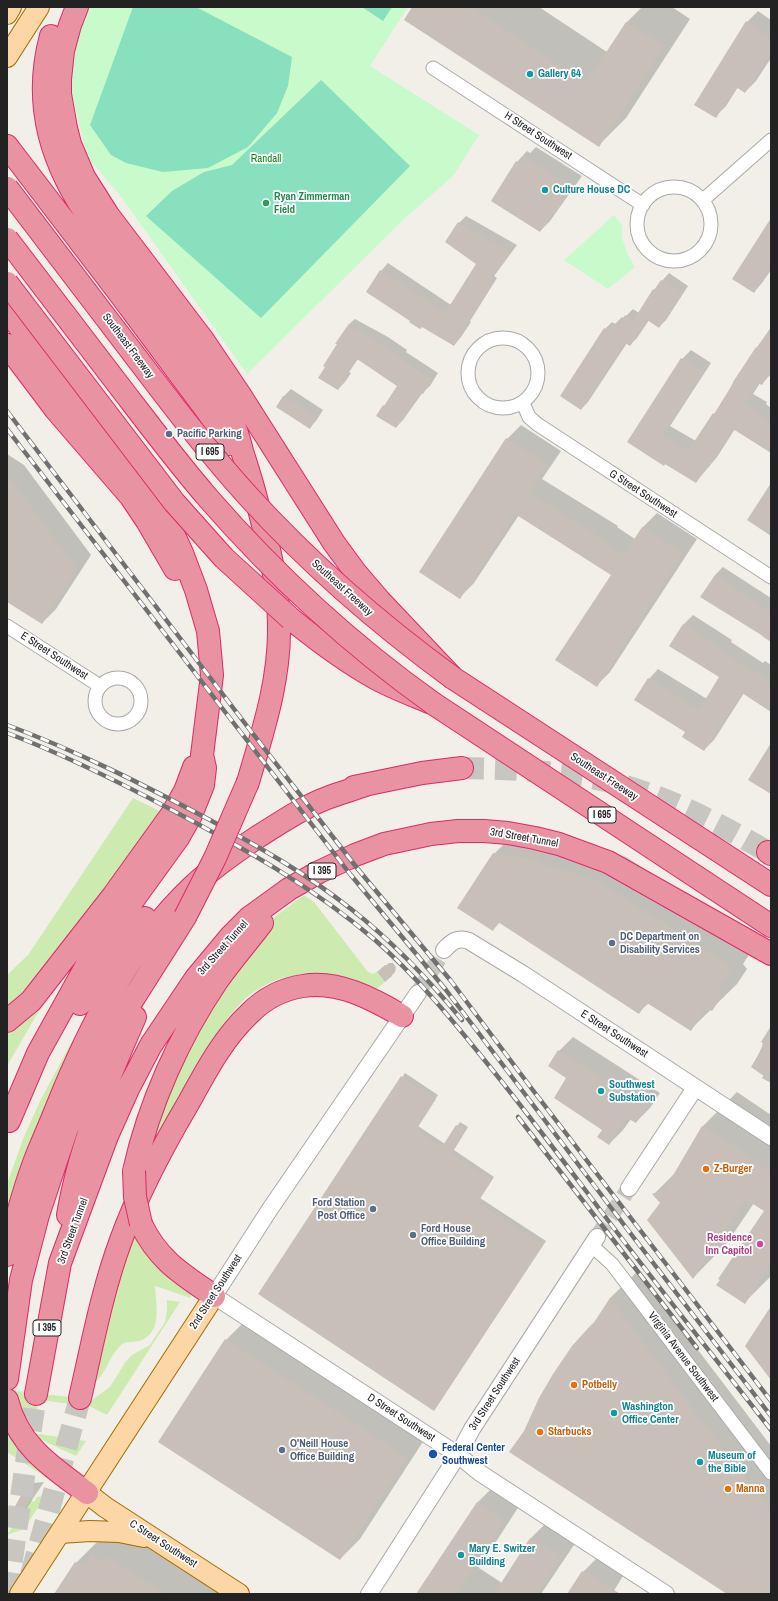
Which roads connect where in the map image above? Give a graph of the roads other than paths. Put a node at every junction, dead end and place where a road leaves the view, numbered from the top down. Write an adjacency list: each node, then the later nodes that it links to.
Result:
1 (11, 7): 5 (main road)
2 (39, 7): 6 (main road)
3 (62, 7): 8 (highway)
4 (77, 7): 8 (highway)
5 (7, 14)
6 (7, 57)
7 (433, 68): 13 (street, H Street Southwest)
8 (55, 121): 15 (highway)
9 (771, 140): 12 (street)
10 (7, 146): 21 (highway)
11 (7, 188): 24 (highway, Southeast Freeway / I 695, bridge)
12 (702, 200): 13 (street); 13 (street)
13 (643, 205)
14 (7, 238): 26 (highway, I 695, bridge)
15 (140, 271): 21 (highway); 24 (highway, bridge)
16 (7, 283): 26 (highway, bridge)
17 (7, 309): 19 (highway)
18 (7, 345): 19 (highway)
19 (29, 358): 27 (highway)
20 (522, 403): 20 (street); 22 (street, G Street Southwest)
21 (231, 433): 32 (highway, bridge)
22 (771, 577)
23 (7, 626): 25 (street, E Street Southwest)
24 (453, 678): 30 (highway, Southeast Freeway / I 695)
25 (100, 686)
26 (434, 704): 33 (highway, I 695)
27 (202, 755): 38 (highway); 40 (highway)
28 (462, 768): 29 (highway)
29 (368, 784): 40 (highway); 44 (highway)
30 (771, 885)
31 (289, 889): 35 (highway, 3rd Street Tunnel / I 395); 45 (highway, 3rd Street Tunnel / I 395); 46 (highway, bridge)
32 (185, 917): 45 (highway); 47 (highway)
33 (771, 926)
34 (450, 945): 39 (street, E Street Southwest)
35 (771, 954)
36 (418, 993): 37 (street, 2nd Street Southwest)
37 (402, 1016): 46 (street, 2nd Street Southwest); 50 (highway)
38 (7, 1022)
39 (695, 1088): 41 (street, E Street Southwest); 42 (street)
40 (8, 1124)
41 (771, 1137)
42 (629, 1188)
43 (594, 1241): 52 (street, 3rd Street Southwest); 53 (street, Virginia Avenue Southwest)
44 (7, 1255)
45 (60, 1264): 49 (highway, 3rd Street Tunnel / I 395)
46 (214, 1296): 52 (street, D Street Southwest); 54 (main road, 2nd Street Southwest)
47 (11, 1328): 48 (highway)
48 (7, 1379)
49 (36, 1394)
50 (80, 1398)
51 (7, 1400): 54 (highway)
52 (458, 1455): 59 (street, 3rd Street Southwest); 60 (street, D Street Southwest)
53 (771, 1473)
54 (87, 1493): 55 (main road, 2nd Street Southwest); 56 (main road, C Street Southwest)
55 (60, 1533): 56 (main road); 57 (main road, 2nd Street Southwest)
56 (156, 1539): 58 (main road, C Street Southwest)
57 (20, 1594)
58 (239, 1594)
59 (369, 1594)
60 (666, 1594)

